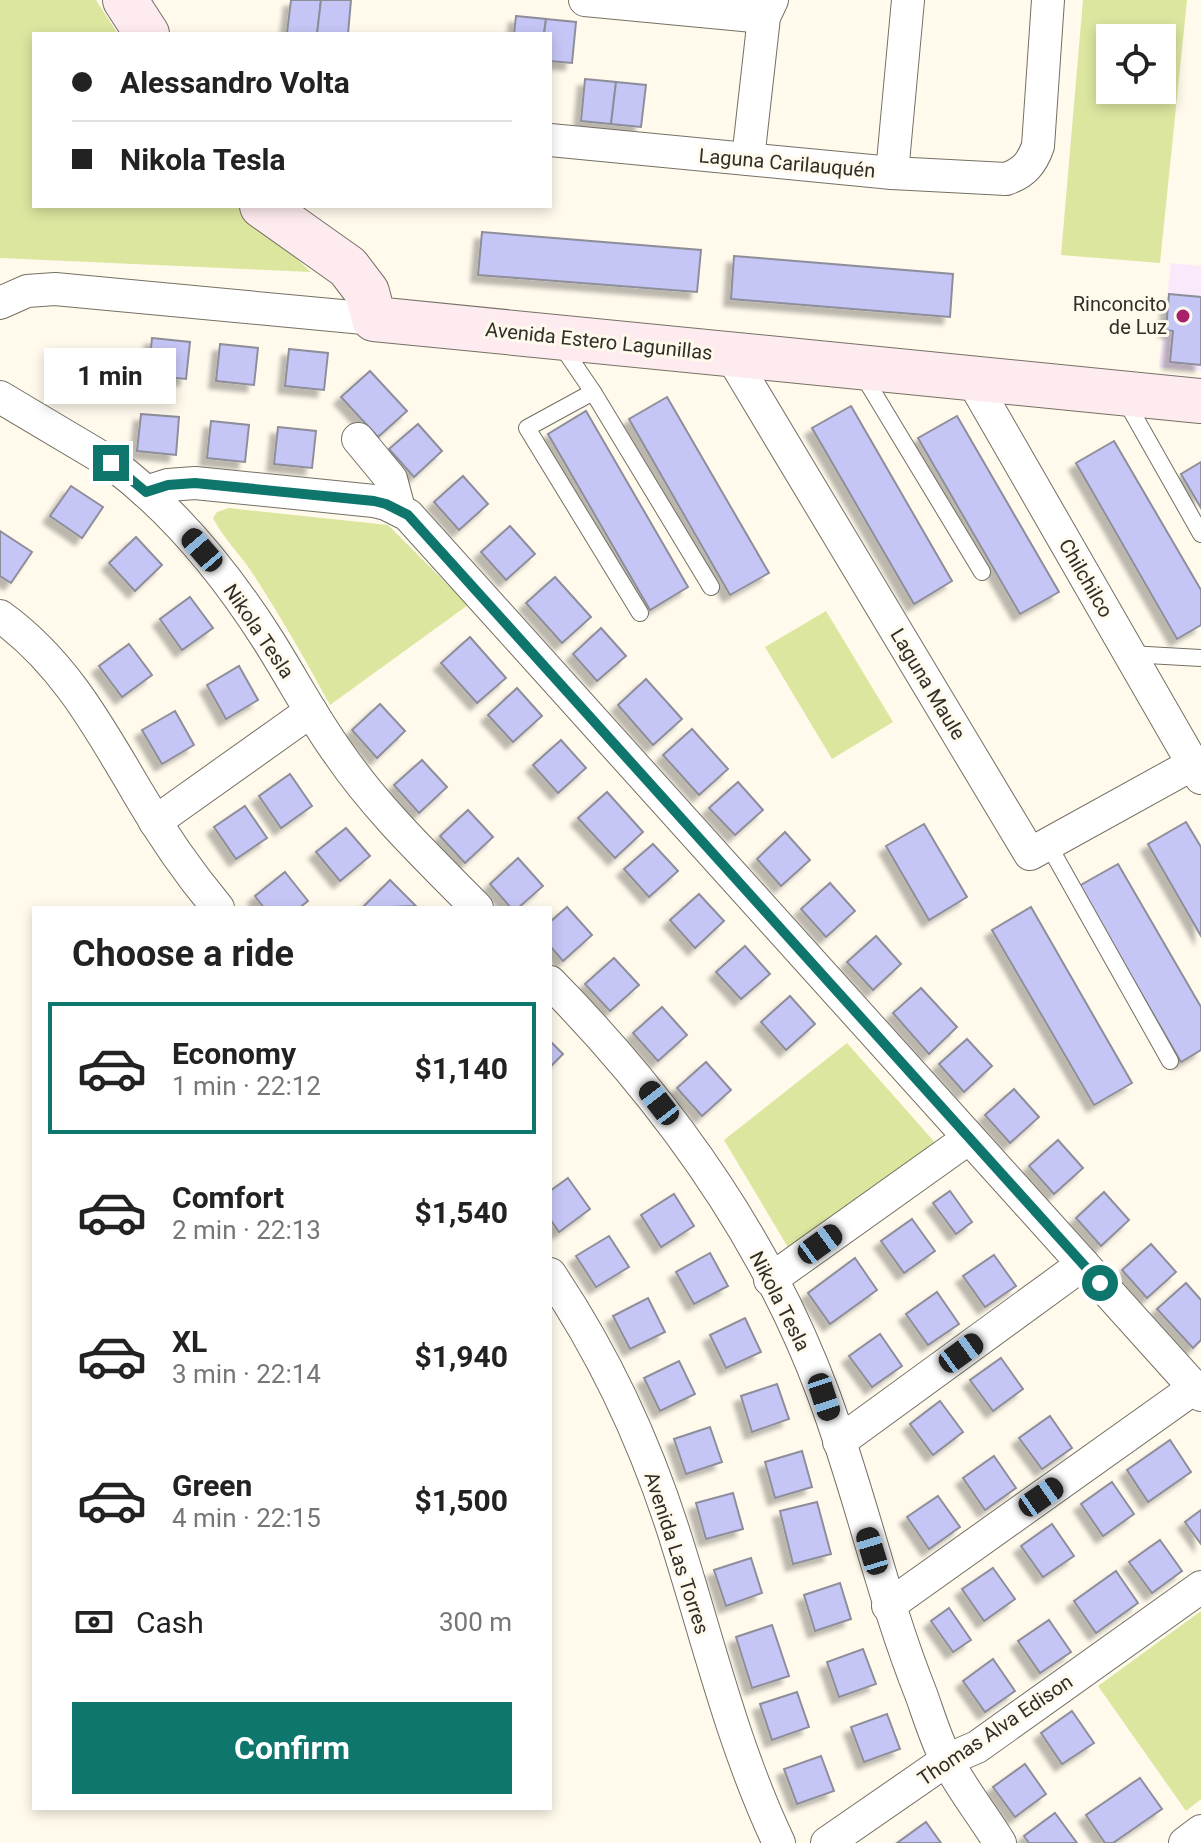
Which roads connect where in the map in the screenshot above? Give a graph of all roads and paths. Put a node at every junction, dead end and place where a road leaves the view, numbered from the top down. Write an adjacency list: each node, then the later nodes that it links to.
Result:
1 (125, 0): 7 (street)
2 (155, 0): 8 (street)
3 (585, 0): 6 (street)
4 (908, 0): 11 (street)
5 (1048, 0): 11 (street, Laguna Carilauquén)
6 (768, 9): 10 (street)
7 (149, 32)
8 (150, 32)
9 (552, 140): 10 (street, Laguna Carilauquén)
10 (748, 159): 11 (street, Laguna Carilauquén)
11 (892, 173)
12 (265, 208): 14 (street)
13 (0, 303): 14 (street, Avenida Estero Lagunillas)
14 (374, 319): 15 (street, Avenida Estero Lagunillas)
15 (555, 337): 16 (street, Avenida Estero Lagunillas); 19 (lane)
16 (730, 354): 17 (street, Avenida Estero Lagunillas); 36 (street, Laguna Maule)
17 (858, 367): 18 (street, Avenida Estero Lagunillas); 27 (lane)
18 (971, 378): 20 (street, Avenida Estero Lagunillas); 31 (street, Chilchilco)
19 (593, 392): 28 (lane); 29 (lane)
20 (1121, 393): 22 (street, Avenida Estero Lagunillas); 26 (lane)
21 (0, 397): 24 (street, Nikola Tesla)
22 (1201, 401)
23 (358, 439): 25 (street)
24 (146, 492): 25 (street); 33 (street, Nikola Tesla)
25 (399, 509): 41 (street)
26 (1201, 534)
27 (982, 572)
28 (711, 587)
29 (640, 613)
30 (0, 616): 35 (street)
31 (1129, 654): 32 (lane); 34 (street, Chilchilco)
32 (1201, 658)
33 (311, 711): 35 (street); 38 (street, Nikola Tesla)
34 (1195, 760): 36 (street)
35 (155, 822): 37 (street)
36 (1048, 844): 40 (lane)
37 (217, 906)
38 (475, 906)
39 (552, 984): 44 (street, Nikola Tesla)
40 (1170, 1061)
41 (969, 1138): 42 (street); 44 (street)
42 (1083, 1264): 45 (street); 46 (street)
43 (552, 1277): 51 (street, Avenida Las Torres)
44 (770, 1280): 46 (street, Nikola Tesla)
45 (1198, 1391): 48 (street)
46 (839, 1442): 48 (street, Nikola Tesla)
47 (1201, 1587): 49 (street, Thomas Alva Edison)
48 (888, 1606): 49 (street, Nikola Tesla)
49 (947, 1760): 52 (street, Thomas Alva Edison); 53 (street, Nikola Tesla)
50 (1201, 1831): 54 (street)
51 (779, 1843)
52 (827, 1843)
53 (1000, 1843)
54 (1185, 1843)

